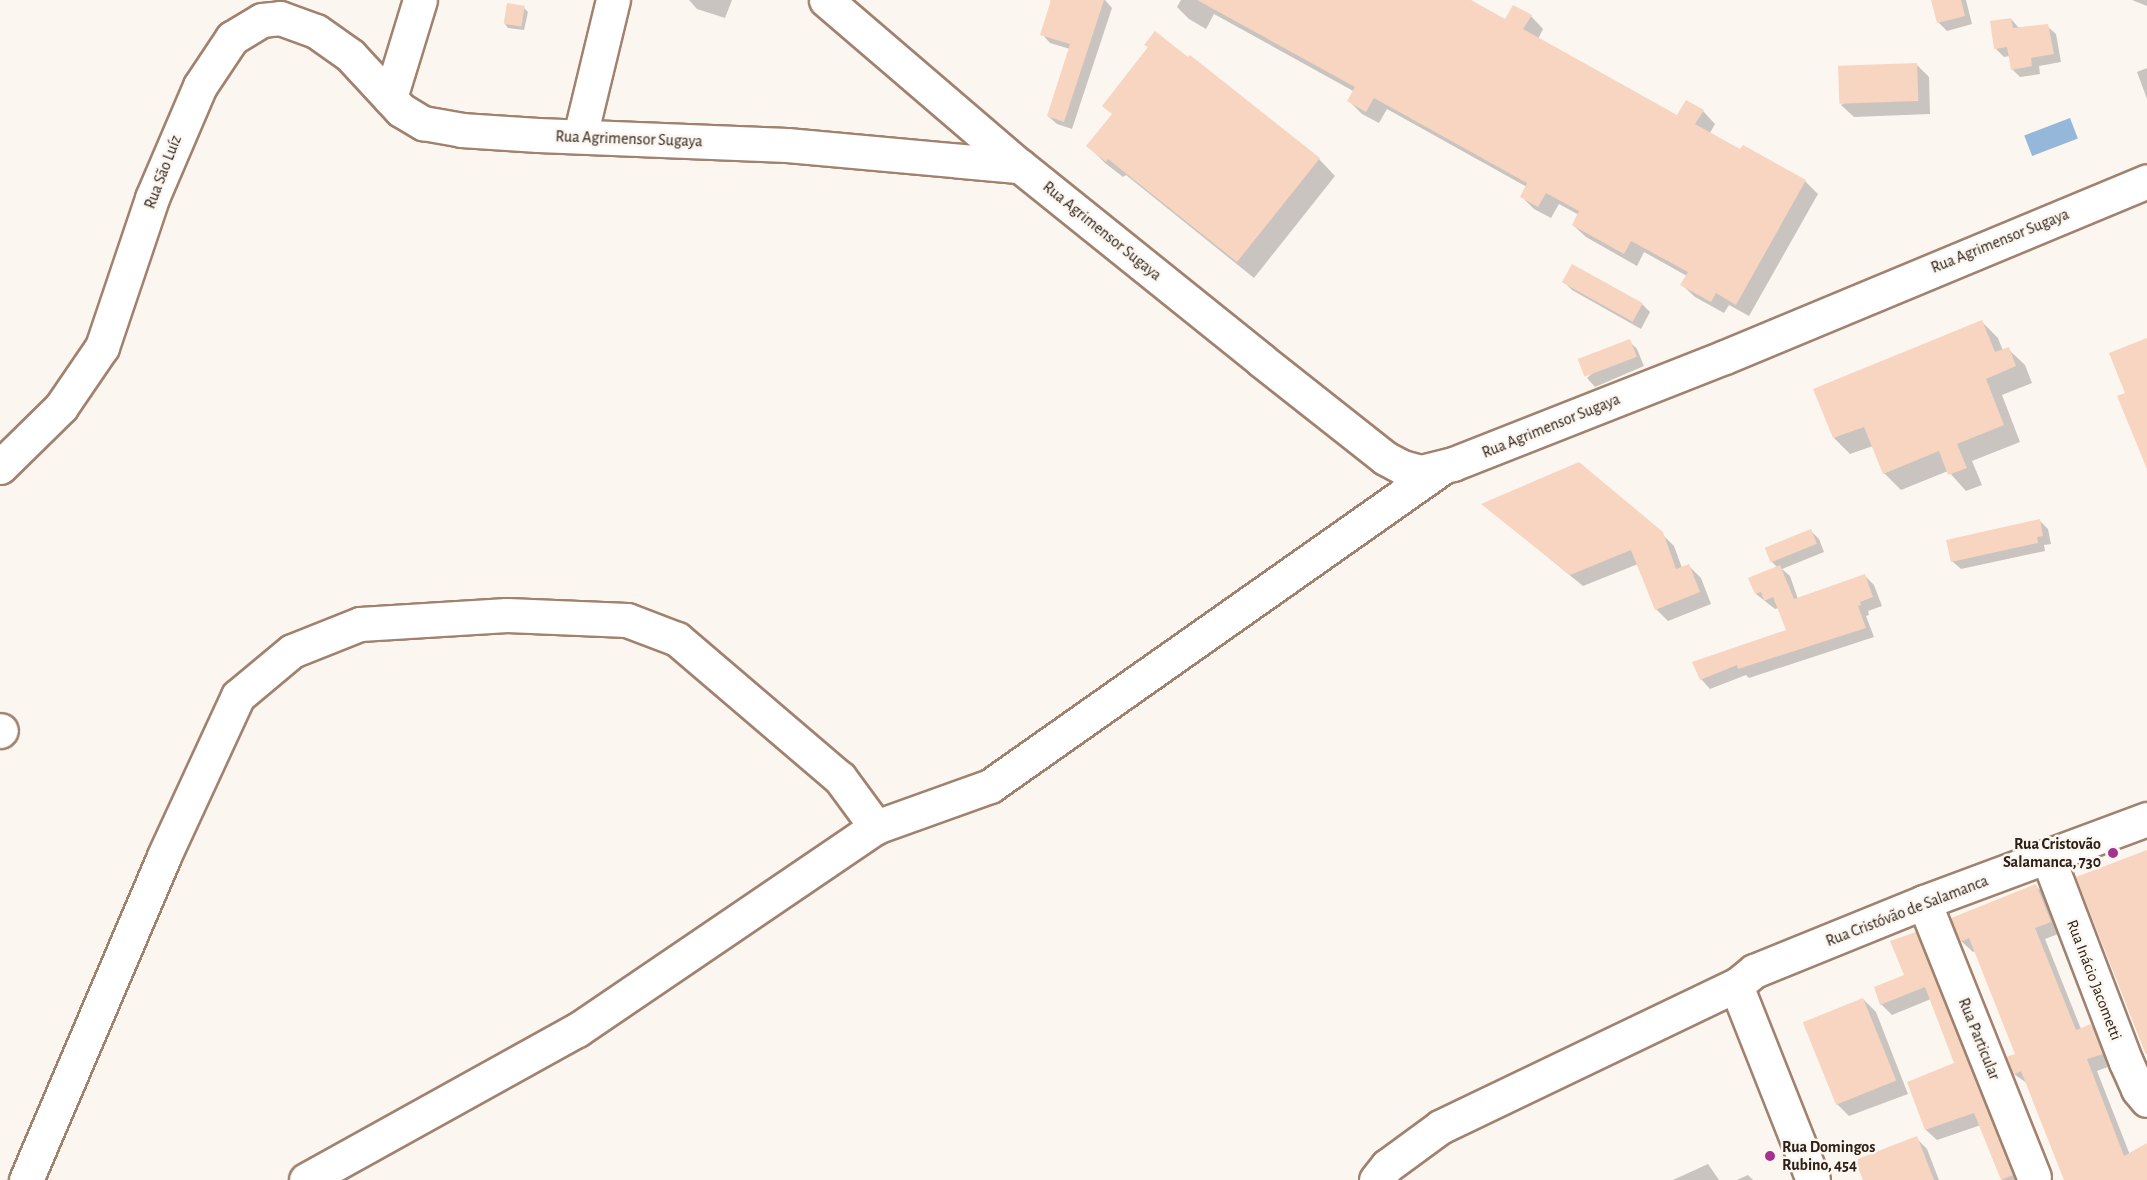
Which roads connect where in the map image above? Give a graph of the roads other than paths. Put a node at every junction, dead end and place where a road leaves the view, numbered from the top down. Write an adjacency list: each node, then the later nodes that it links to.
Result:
1 (420, 0): 4 (street)
2 (613, 0): 5 (street)
3 (826, 0): 6 (street, Rua Agrimensor Sugaya)
4 (390, 98): 5 (street, Rua Agrimensor Sugaya); 8 (street, Rua São Luíz)
5 (580, 136): 6 (street, Rua Agrimensor Sugaya)
6 (1020, 166): 9 (street, Rua Agrimensor Sugaya)
7 (2147, 181): 9 (street, Rua Agrimensor Sugaya)
8 (0, 467)
9 (1440, 469): 11 (street)
10 (2147, 819): 12 (street, Rua Cristóvão de Salamanca)
11 (876, 827): 17 (street); 18 (street)
12 (2048, 858): 13 (street, Rua Cristóvão de Salamanca); 15 (street, Rua Inácio Jacometti)
13 (1924, 902): 14 (street, Rua Cristóvão de Salamanca); 16 (street, Rua Particular)
14 (1738, 984): 19 (street, Rua Cristóvão de Salamanca); 20 (street)
15 (2147, 1100)
16 (2034, 1177)
17 (26, 1180)
18 (306, 1180)
19 (1376, 1180)
20 (1813, 1180)

